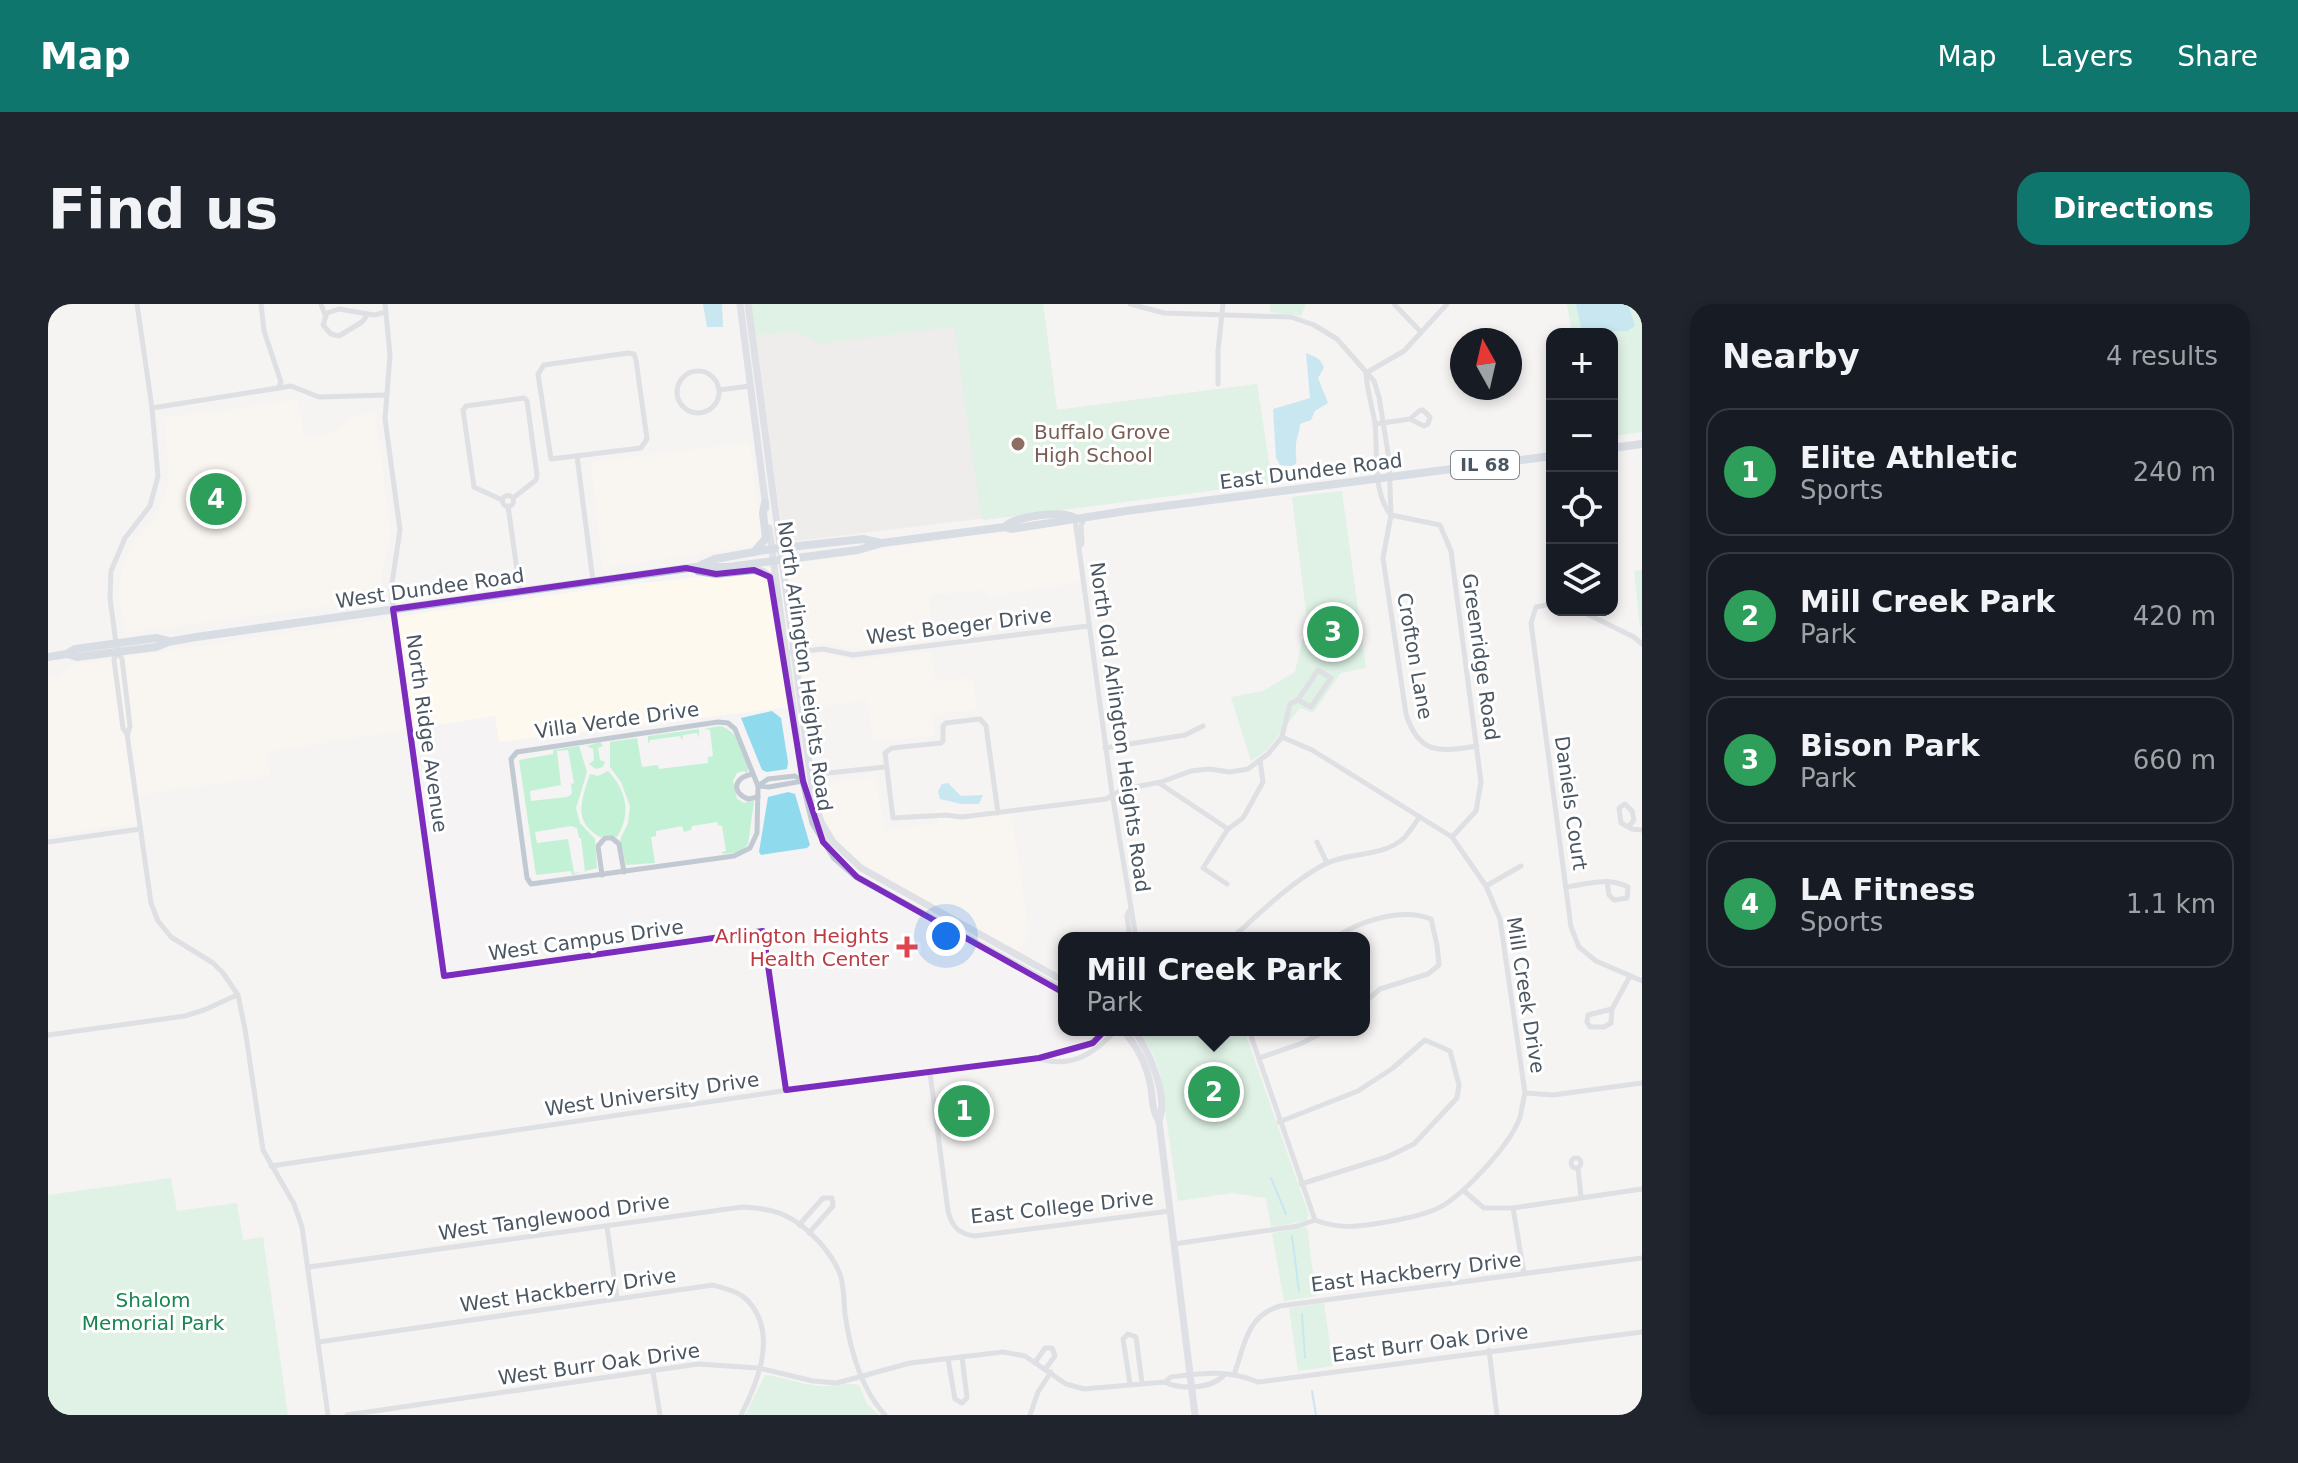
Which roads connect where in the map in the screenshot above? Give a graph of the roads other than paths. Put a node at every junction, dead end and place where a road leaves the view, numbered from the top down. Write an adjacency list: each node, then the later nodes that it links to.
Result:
1 (137, 304): 22 (street)
2 (261, 304): 19 (street)
3 (321, 304): 14 (street)
4 (385, 304): 11 (street, North Ridge Avenue)
5 (740, 304): 18 (main road, North Arlington Heights Road)
6 (748, 304): 38 (main road, North Arlington Heights Road)
7 (1130, 304): 13 (street)
8 (1223, 304): 13 (street)
9 (1394, 304): 15 (street)
10 (1447, 304): 15 (street)
11 (386, 312): 12 (street); 21 (street, North Ridge Avenue)
12 (368, 314): 14 (street); 14 (street)
13 (1223, 314): 16 (street); 17 (street)
14 (326, 315)
15 (1421, 332): 16 (street)
16 (1366, 373): 24 (street); 25 (street)
17 (1218, 384)
18 (750, 386): 20 (street); 33 (main road, North Arlington Heights Road)
19 (278, 389): 21 (street); 22 (street)
20 (719, 390): 20 (street)
21 (387, 395): 46 (street, North Ridge Avenue)
22 (152, 408): 50 (street)
23 (1410, 419): 24 (street)
24 (1384, 423): 25 (street); 30 (street)
25 (1375, 424): 30 (street)
26 (1642, 444): 27 (main road)
27 (1618, 447)
28 (577, 456): 28 (street); 42 (street)
29 (1546, 457): 30 (main road, East Dundee Road / IL 68)
30 (1384, 478): 35 (street, Crofton Lane); 36 (main road, East Dundee Road / IL 68)
31 (513, 498): 32 (street); 32 (street); 34 (street)
32 (502, 500): 34 (street)
33 (765, 503): 38 (main road, North Arlington Heights Road); 39 (main road)
34 (508, 506): 43 (street)
35 (1391, 515): 56 (street, Greenridge Road); 56 (street, Crofton Lane)
36 (1080, 517): 37 (main road, East Dundee Road / IL 68); 48 (street, North Old Arlington Heights Road)
37 (882, 543): 38 (main road, East Dundee Road / IL 68); 40 (main road, East Dundee Road / IL 68)
38 (776, 549): 39 (main road, West Dundee Road / IL 68); 40 (main road, North Arlington Heights Road)
39 (753, 553): 41 (main road, West Dundee Road / IL 68)
40 (778, 561): 41 (main road, West Dundee Road / IL 68); 44 (main road, North Arlington Heights Road); 51 (main road, North Arlington Heights Road)
41 (691, 568): 42 (main road, West Dundee Road / IL 68); 44 (main road)
42 (593, 581): 43 (main road, West Dundee Road / IL 68)
43 (520, 591): 46 (main road, West Dundee Road / IL 68)
44 (778, 599): 51 (main road, North Arlington Heights Road)
45 (1546, 605): 83 (street, Daniels Court)
46 (393, 609): 50 (main road, West Dundee Road / IL 68); 87 (street, North Ridge Avenue)
47 (1591, 616): 49 (street)
48 (1088, 626): 51 (street, West Boeger Drive); 57 (street, North Old Arlington Heights Road)
49 (1642, 644)
50 (117, 647): 52 (main road, West Dundee Road / IL 68); 70 (street)
51 (790, 652): 61 (main road, North Arlington Heights Road); 62 (main road, North Arlington Heights Road)
52 (48, 657)
53 (1298, 700): 53 (street); 55 (street)
54 (1203, 726): 57 (street)
55 (1282, 737): 58 (street); 68 (street, Mill Creek Drive)
56 (1477, 746): 73 (street, Greenridge Road)
57 (1105, 748): 65 (street, North Old Arlington Heights Road)
58 (1260, 760): 63 (street); 71 (street)
59 (885, 767): 61 (street); 67 (street); 67 (street)
60 (753, 774): 64 (street, Villa Verde Drive); 66 (street); 79 (street, Villa Verde Drive)
61 (811, 775): 62 (street); 89 (main road, North Arlington Heights Road)
62 (803, 781): 64 (street); 91 (main road, North Arlington Heights Road)
63 (1159, 782): 65 (street); 71 (street)
64 (758, 786): 66 (street, Villa Verde Drive)
65 (1112, 793): 67 (street); 84 (street, North Old Arlington Heights Road)
66 (758, 797): 78 (street, Villa Verde Drive)
67 (998, 813)
68 (1419, 818): 73 (street, Mill Creek Drive); 76 (street)
69 (1630, 825): 72 (street)
70 (140, 829): 74 (street); 92 (street)
71 (1228, 829): 81 (street)
72 (1642, 830)
73 (1452, 837): 82 (street, Mill Creek Drive)
74 (48, 842)
75 (1317, 842): 76 (street)
76 (1327, 863): 85 (street)
77 (1521, 866): 82 (street)
78 (624, 872): 79 (street, Villa Verde Drive); 79 (street)
79 (602, 875)
80 (1607, 881): 80 (street); 83 (street)
81 (1227, 884)
82 (1486, 886): 107 (street, Mill Creek Drive)
83 (1566, 887): 88 (street, Daniels Court)
84 (1131, 932)
85 (1239, 932)
86 (1346, 932): 93 (street)
87 (444, 976): 106 (street, West Campus Drive)
88 (1630, 976): 90 (street, Daniels Court); 94 (street)
89 (1058, 978)
90 (1642, 981)
91 (1058, 988)
92 (238, 995): 95 (street); 110 (street)
93 (1370, 998)
94 (1612, 1009): 94 (street)
95 (48, 1035)
96 (1099, 1036): 102 (street)
97 (1109, 1036): 102 (street)
98 (1128, 1036): 108 (main road)
99 (1138, 1036): 108 (main road)
100 (1251, 1036): 103 (street)
101 (1316, 1036): 103 (street)
102 (1039, 1058): 104 (street, West University Drive)
103 (1259, 1058): 109 (street)
104 (930, 1073): 106 (street, West University Drive); 117 (street, East College Drive)
105 (1642, 1083): 107 (street)
106 (786, 1090): 110 (street, West University Drive)
107 (1525, 1093): 114 (street, Mill Creek Drive)
108 (1159, 1121): 117 (main road)
109 (1279, 1122): 112 (street); 112 (street)
110 (271, 1166): 124 (street)
111 (1578, 1168): 115 (street)
112 (1301, 1184): 118 (street)
113 (1642, 1189): 115 (street)
114 (1464, 1191): 116 (street); 118 (street, Mill Creek Drive)
115 (1581, 1197): 116 (street)
116 (1513, 1208): 125 (street)
117 (1170, 1211): 122 (main road)
118 (1315, 1220): 122 (street, Mill Creek Drive)
119 (799, 1225): 120 (street, West Tanglewood Drive); 121 (street, West Tanglewood Drive); 121 (street)
120 (607, 1227): 124 (street, West Tanglewood Drive); 126 (street)
121 (809, 1233): 139 (street, West Tanglewood Drive)
122 (1174, 1244): 137 (main road)
123 (1642, 1258): 125 (street, East Hackberry Drive)
124 (309, 1267): 128 (street)
125 (1524, 1274): 136 (street, East Hackberry Drive)
126 (617, 1298): 128 (street, West Hackberry Drive); 133 (street, West Hackberry Drive)
127 (1642, 1332): 129 (street, East Burr Oak Drive)
128 (319, 1342): 144 (street)
129 (1489, 1350): 136 (street, East Burr Oak Drive); 151 (street)
130 (962, 1357): 131 (street, West Burr Oak Drive); 131 (street); 132 (street, West Burr Oak Drive)
131 (948, 1359): 139 (street, West Burr Oak Drive)
132 (1036, 1361): 134 (street, West Burr Oak Drive); 134 (street)
133 (759, 1368): 135 (street, West Burr Oak Drive); 139 (street, West Burr Oak Drive); 147 (street, West Hackberry Drive)
134 (1049, 1370): 142 (street, East Burr Oak Drive); 149 (street)
135 (653, 1372): 145 (street, West Burr Oak Drive); 146 (street)
136 (1235, 1372): 138 (street, East Burr Oak Drive)
137 (1189, 1375): 138 (street, East Burr Oak Drive); 140 (street, East Burr Oak Drive); 143 (main road)
138 (1224, 1375): 143 (street, East Burr Oak Drive)
139 (861, 1377): 148 (street, West Tanglewood Drive)
140 (1165, 1382): 141 (street, East Burr Oak Drive); 143 (street, East Burr Oak Drive)
141 (1142, 1383): 142 (street, East Burr Oak Drive); 142 (street)
142 (1130, 1384)
143 (1191, 1386): 150 (main road)
144 (328, 1415)
145 (347, 1415)
146 (660, 1415)
147 (741, 1415)
148 (885, 1415)
149 (1030, 1415)
150 (1195, 1415)
151 (1497, 1415)

